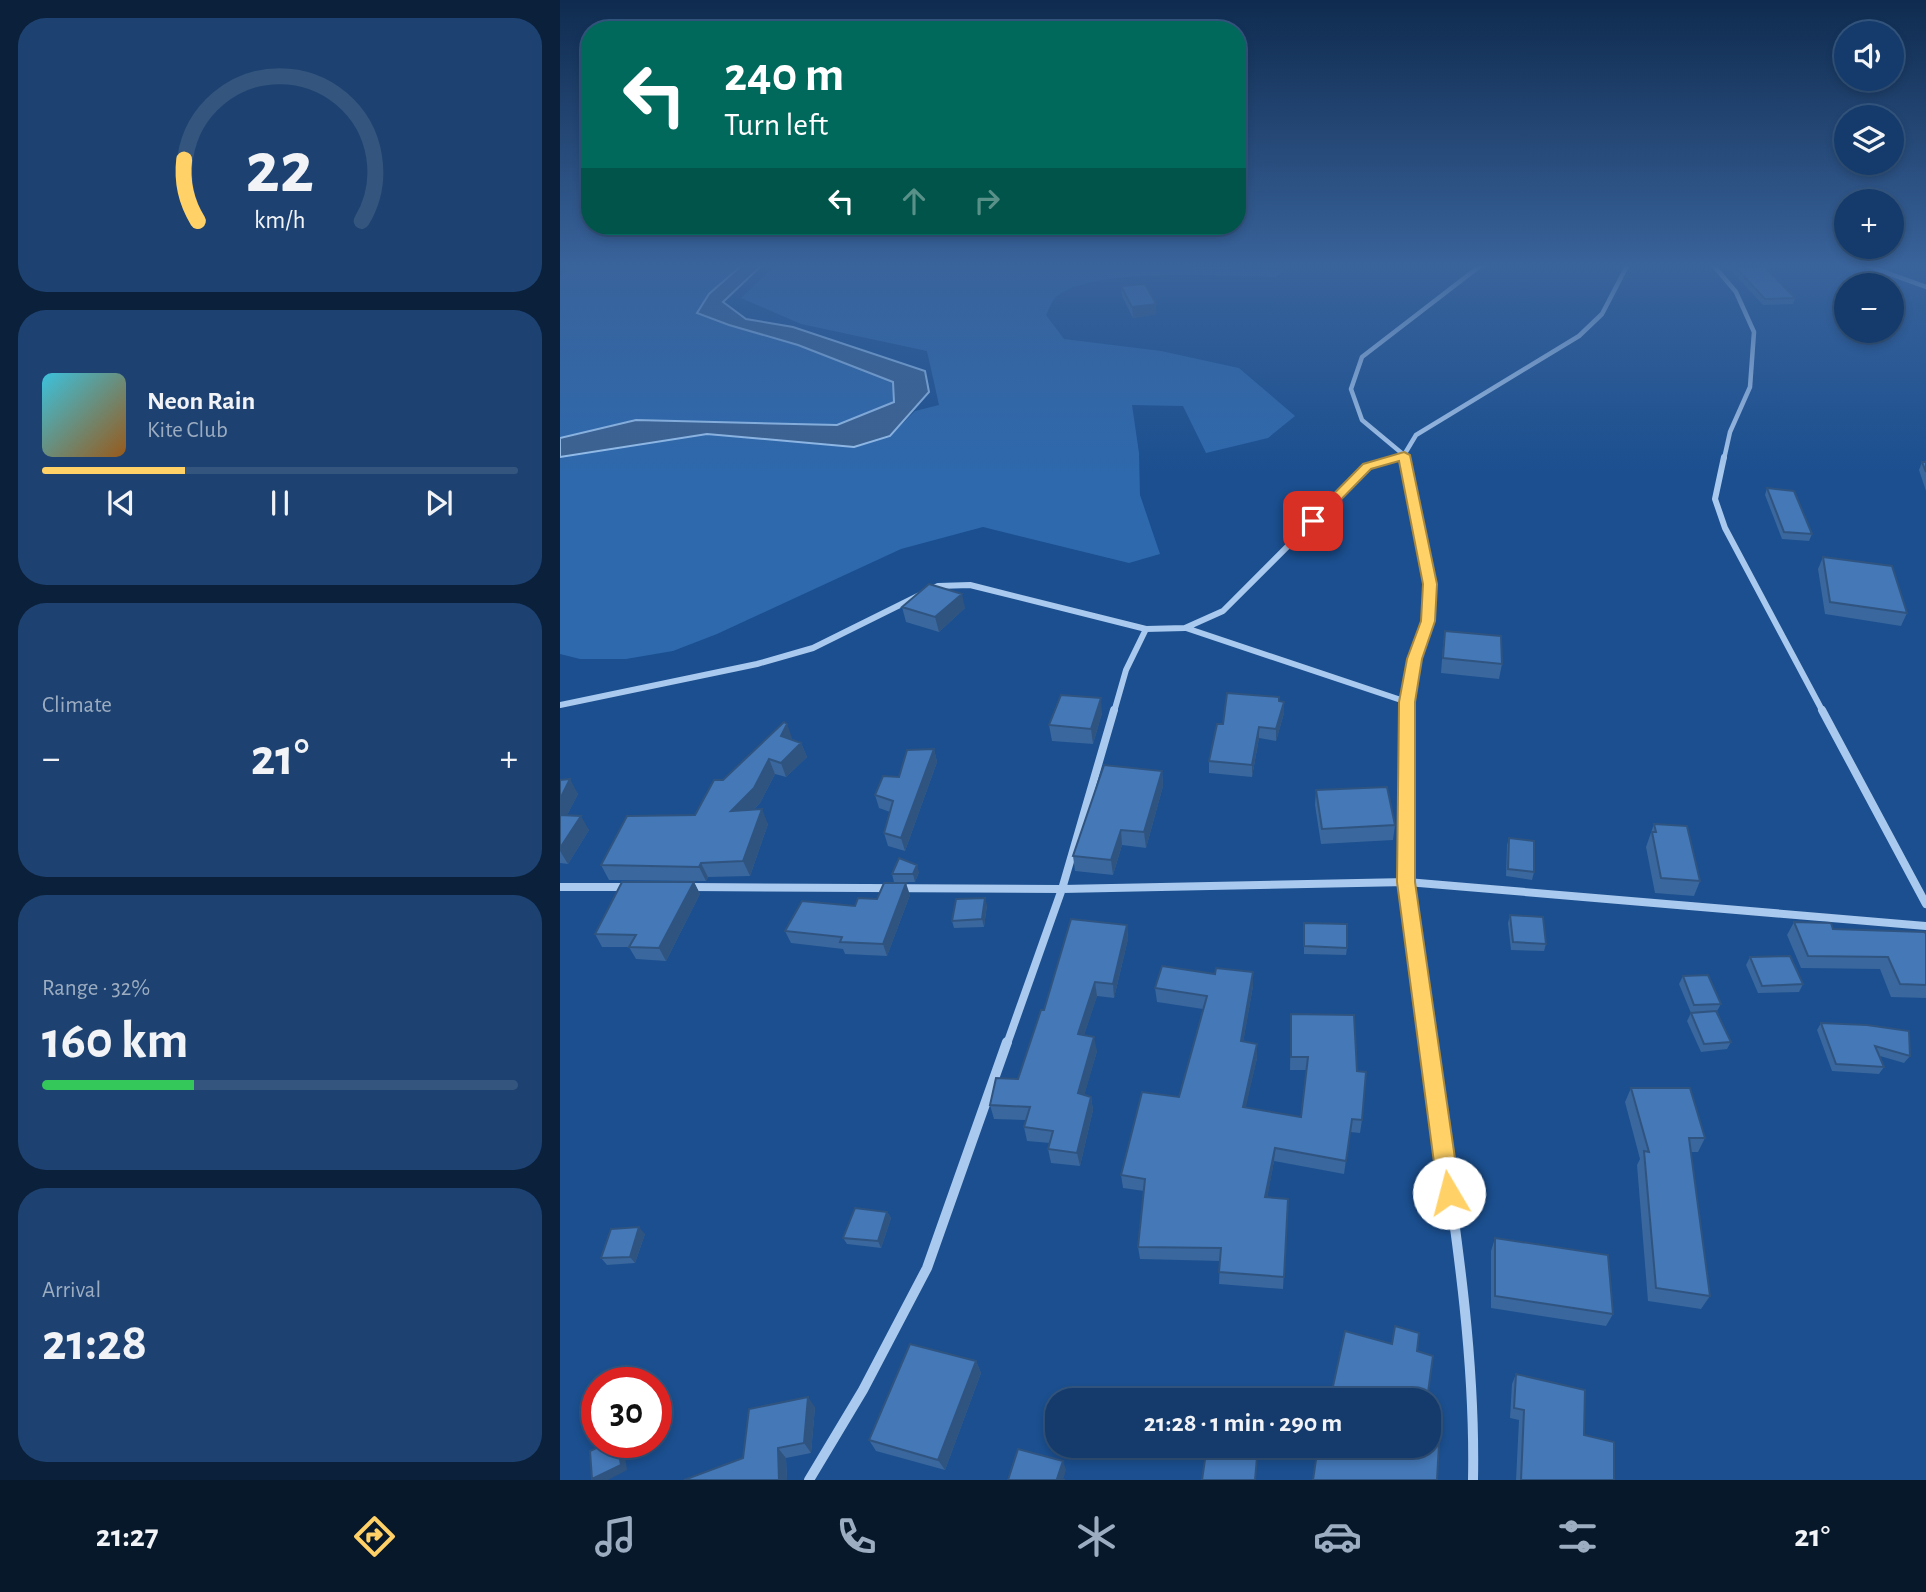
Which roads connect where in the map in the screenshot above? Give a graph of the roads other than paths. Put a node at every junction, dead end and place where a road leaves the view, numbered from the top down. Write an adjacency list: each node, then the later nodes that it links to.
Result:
1 (1390, 335): 4 (street)
2 (1581, 335): 4 (street)
3 (1754, 335): 14 (street)
4 (1404, 455): 5 (street); 7 (street)
5 (1185, 628): 6 (street); 7 (street)
6 (1146, 629): 8 (street); 13 (street)
7 (1407, 702): 9 (street)
8 (560, 705)
9 (1406, 882): 13 (street); 15 (street); 17 (street)
10 (560, 887): 11 (street)
11 (644, 887)
12 (686, 887): 13 (street)
13 (1062, 889): 16 (street)
14 (1926, 904)
15 (1926, 926)
16 (809, 1480)
17 (1473, 1480)

